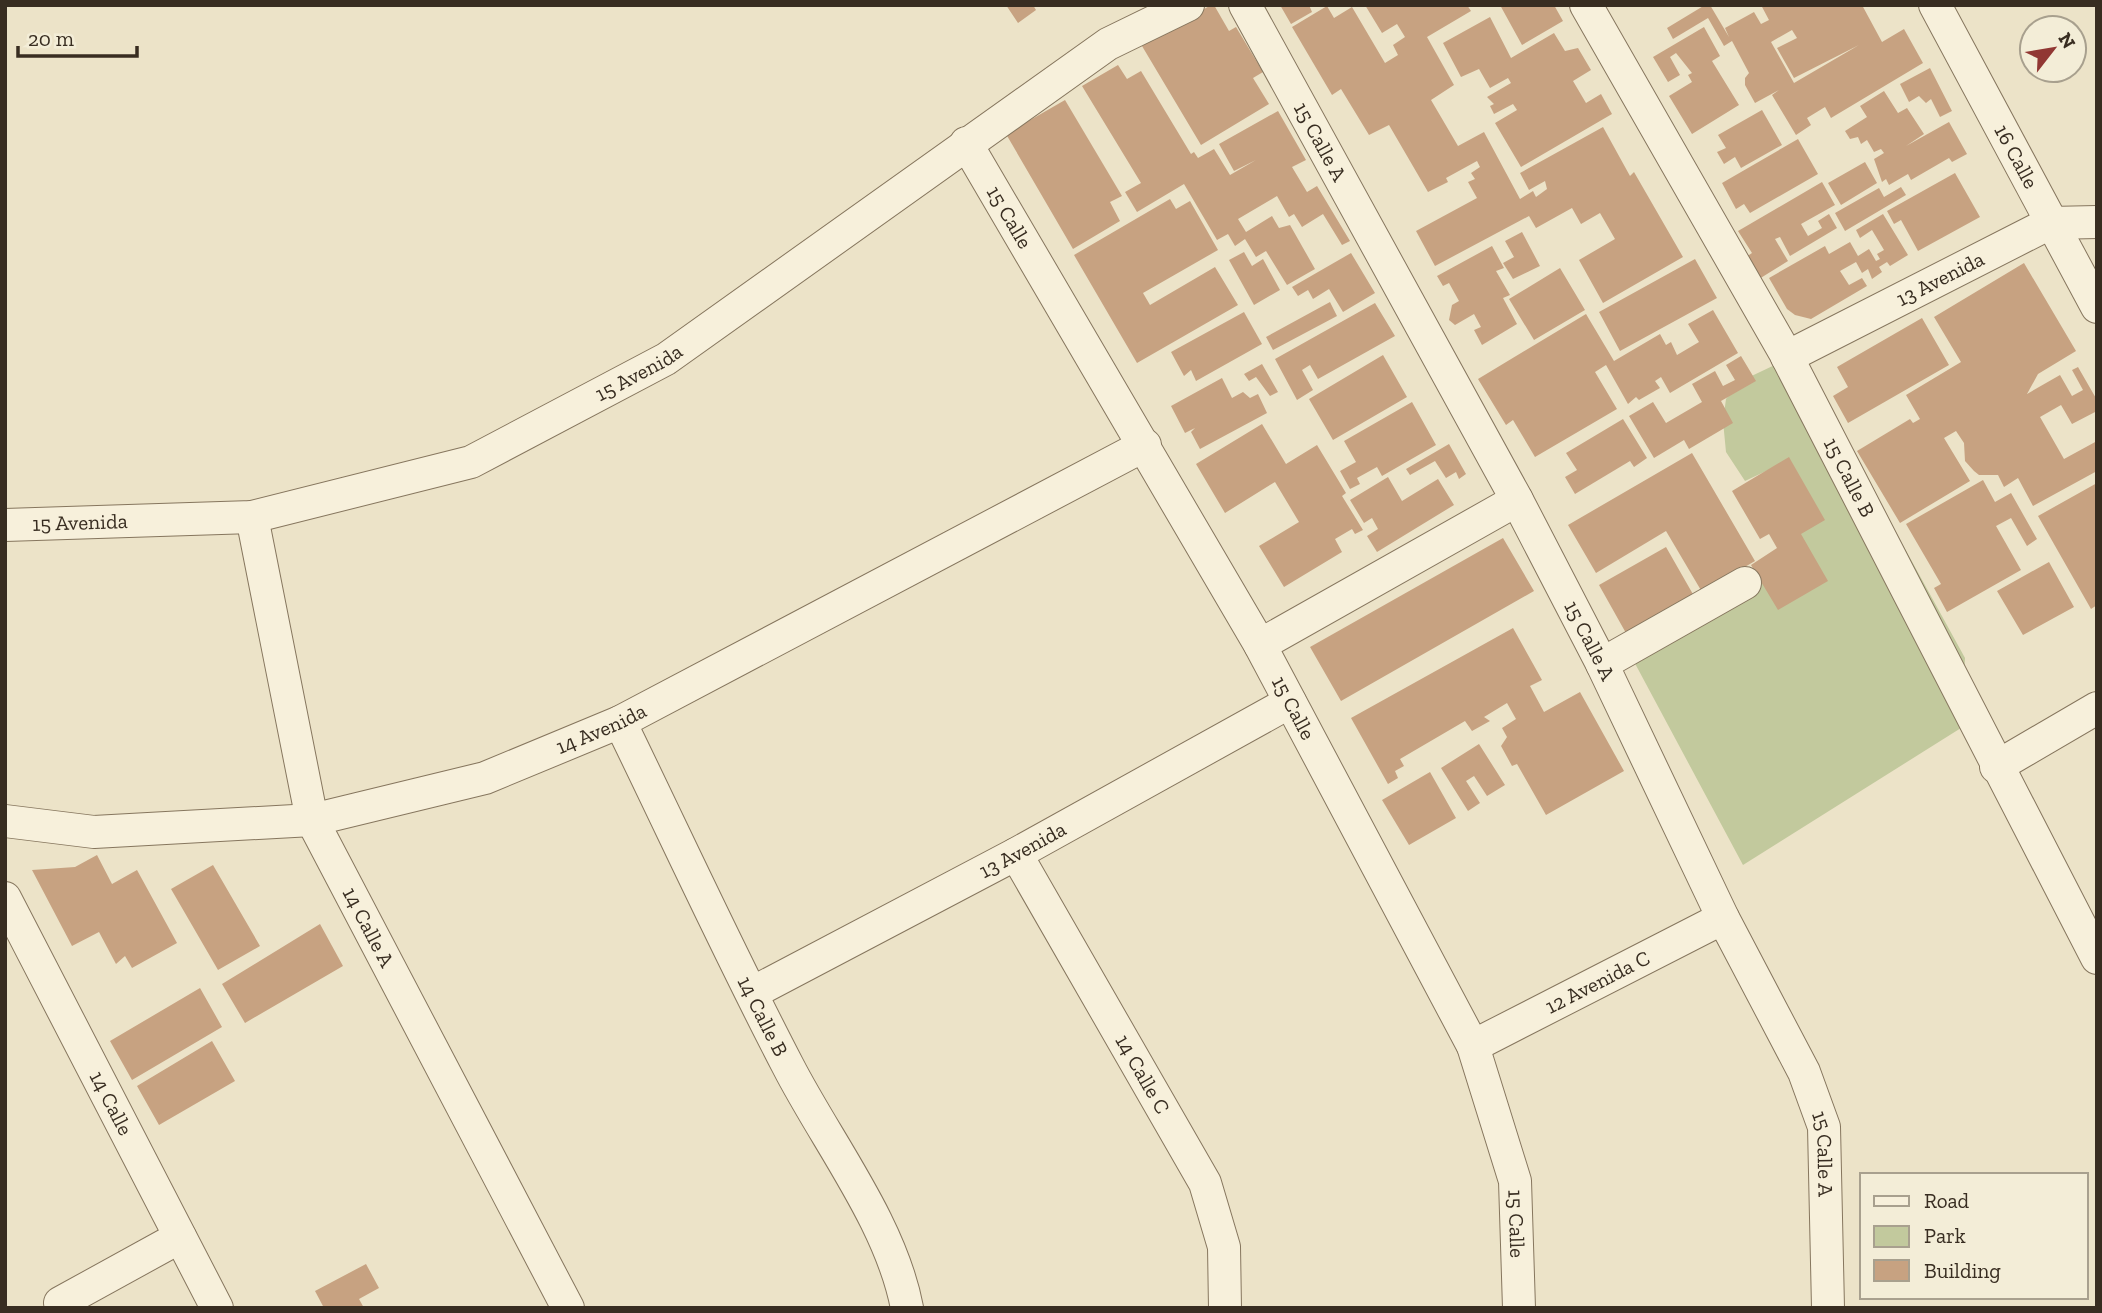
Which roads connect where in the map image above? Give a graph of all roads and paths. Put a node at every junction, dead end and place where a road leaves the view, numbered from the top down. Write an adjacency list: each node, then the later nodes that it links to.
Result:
1 (1188, 5): 5 (street, 15 Avenida)
2 (1245, 5): 11 (street, 15 Calle A)
3 (1586, 5): 9 (street, 15 Calle B)
4 (1935, 5): 7 (street, 16 Calle)
5 (966, 143): 10 (street, 15 Calle); 12 (street, 15 Avenida)
6 (2097, 222): 7 (street, 13 Avenida)
7 (2050, 223): 8 (street, 16 Calle); 9 (street, 13 Avenida)
8 (2097, 307)
9 (1787, 357): 20 (street, 15 Calle B)
10 (1145, 445): 15 (street, 15 Calle); 19 (street, 14 Avenida)
11 (1517, 500): 15 (street); 16 (street, 15 Calle A)
12 (252, 517): 13 (street, 15 Avenida); 21 (street, 14 Calle A)
13 (5, 525)
14 (1745, 583): 16 (street)
15 (1260, 645): 17 (street, 15 Calle)
16 (1602, 664): 25 (street, 15 Calle A)
17 (1290, 702): 23 (street, 13 Avenida); 28 (street, 15 Calle)
18 (2097, 708): 20 (street)
19 (620, 722): 21 (street, 14 Avenida); 27 (street, 14 Calle B)
20 (1996, 767): 26 (street, 15 Calle B)
21 (312, 820): 22 (street, 14 Avenida); 32 (street, 14 Calle A)
22 (5, 821)
23 (1016, 854): 27 (street, 13 Avenida); 34 (street, 14 Calle C)
24 (5, 898): 29 (street, 14 Calle)
25 (1723, 918): 28 (street, 12 Avenida C); 36 (street, 15 Calle A)
26 (2097, 958)
27 (752, 993): 33 (street, 14 Calle B)
28 (1473, 1046): 35 (street, 15 Calle)
29 (180, 1237): 30 (street); 31 (street, 14 Calle)
30 (60, 1303)
31 (217, 1308)
32 (568, 1308)
33 (907, 1308)
34 (1225, 1308)
35 (1519, 1308)
36 (1828, 1308)

